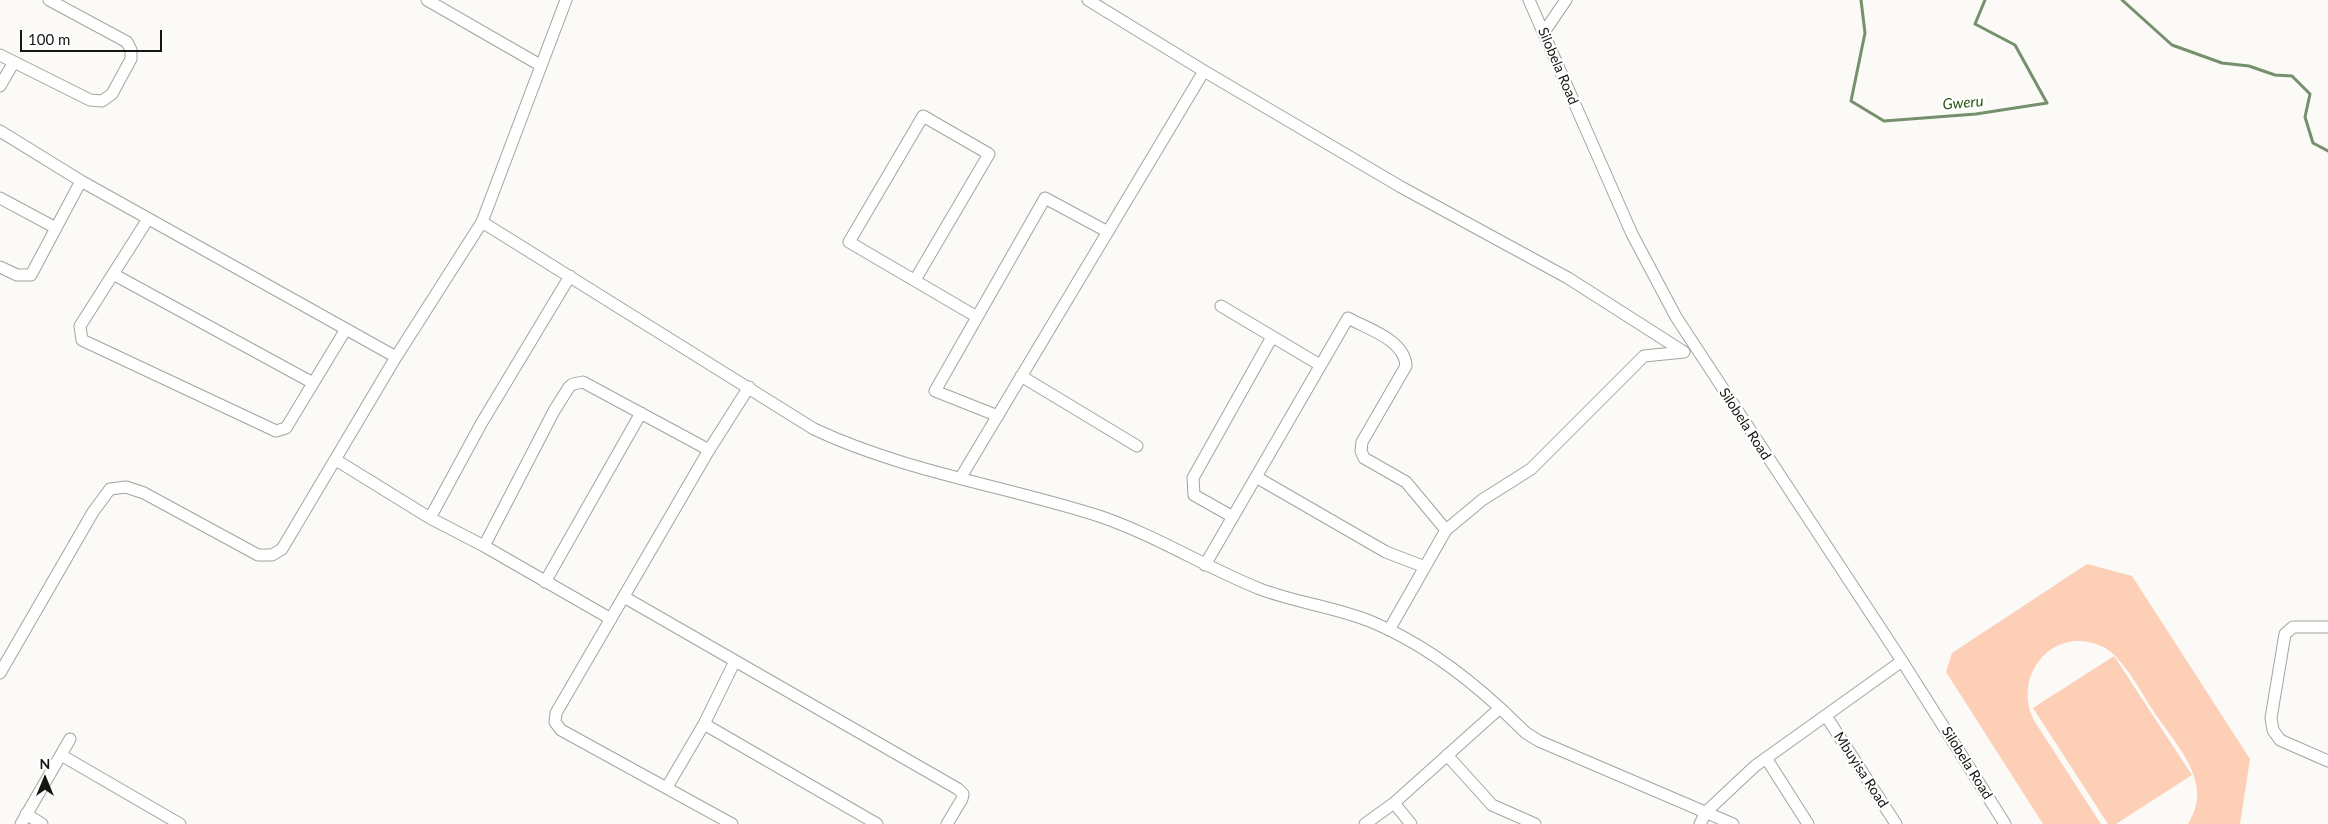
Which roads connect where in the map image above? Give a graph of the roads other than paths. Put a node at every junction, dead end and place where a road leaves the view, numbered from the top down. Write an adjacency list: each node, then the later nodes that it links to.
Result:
1 (49, 0): 9 (street)
2 (427, 0): 10 (street)
3 (566, 0): 10 (street)
4 (1088, 0): 11 (street)
5 (1529, 0): 7 (street, Silobela Road)
6 (1566, 0): 7 (street)
7 (1544, 32): 28 (street, Silobela Road)
8 (0, 54): 9 (street)
9 (14, 62): 12 (street)
10 (540, 65): 17 (street)
11 (1204, 71): 19 (street); 29 (street)
12 (0, 86)
13 (0, 131): 14 (street)
14 (81, 181): 16 (street); 18 (street)
15 (0, 198): 18 (street)
16 (148, 218): 21 (street); 26 (street)
17 (482, 222): 22 (street); 30 (street)
18 (56, 228): 20 (street)
19 (1108, 232): 25 (street); 32 (street)
20 (0, 267)
21 (113, 274): 33 (street); 33 (street)
22 (570, 276): 34 (street); 43 (street)
23 (915, 280): 23 (street); 25 (street)
24 (1221, 306): 27 (street)
25 (977, 317): 36 (street)
26 (346, 329): 30 (street); 33 (street)
27 (1272, 337): 31 (street); 42 (street)
28 (1698, 351): 29 (street); 54 (street, Silobela Road)
29 (1684, 352): 44 (street)
30 (396, 357): 39 (street)
31 (1320, 365): 41 (street); 44 (street)
32 (1021, 376): 36 (street); 37 (street)
33 (313, 384)
34 (749, 387): 38 (street); 40 (street)
35 (641, 413): 38 (street); 45 (street); 48 (street)
36 (998, 416): 40 (street)
37 (1137, 446)
38 (709, 450): 49 (street)
39 (336, 460): 43 (street); 55 (street)
40 (961, 477): 46 (street)
41 (1256, 477): 42 (street); 47 (street)
42 (1233, 517): 46 (street)
43 (430, 518): 45 (street)
44 (1446, 530): 47 (street)
45 (484, 546): 48 (street)
46 (1205, 565): 52 (street)
47 (1425, 567): 52 (street)
48 (546, 582): 50 (street)
49 (624, 597): 50 (street); 53 (street)
50 (611, 619): 64 (street)
51 (2328, 628): 63 (street)
52 (1388, 630): 56 (street)
53 (735, 661): 58 (street); 72 (street)
54 (1902, 661): 57 (street); 80 (street, Silobela Road)
55 (0, 673)
56 (1500, 708): 61 (street); 66 (street)
57 (1826, 716): 62 (street); 79 (street, Mbuyisa Road)
58 (704, 724): 64 (street); 71 (street)
59 (70, 739): 60 (street)
60 (60, 755): 67 (street); 69 (street)
61 (1447, 755): 65 (street); 75 (street)
62 (1766, 758): 66 (street); 78 (street)
63 (2328, 761)
64 (667, 787): 70 (street)
65 (1394, 803): 73 (street); 74 (street)
66 (1706, 812): 76 (street); 77 (street)
67 (23, 819): 68 (street)
68 (42, 824)
69 (180, 824)
70 (732, 824)
71 (877, 824)
72 (947, 824)
73 (1365, 824)
74 (1411, 824)
75 (1535, 824)
76 (1700, 824)
77 (1733, 824)
78 (1808, 824)
79 (1896, 824)
80 (2005, 824)

